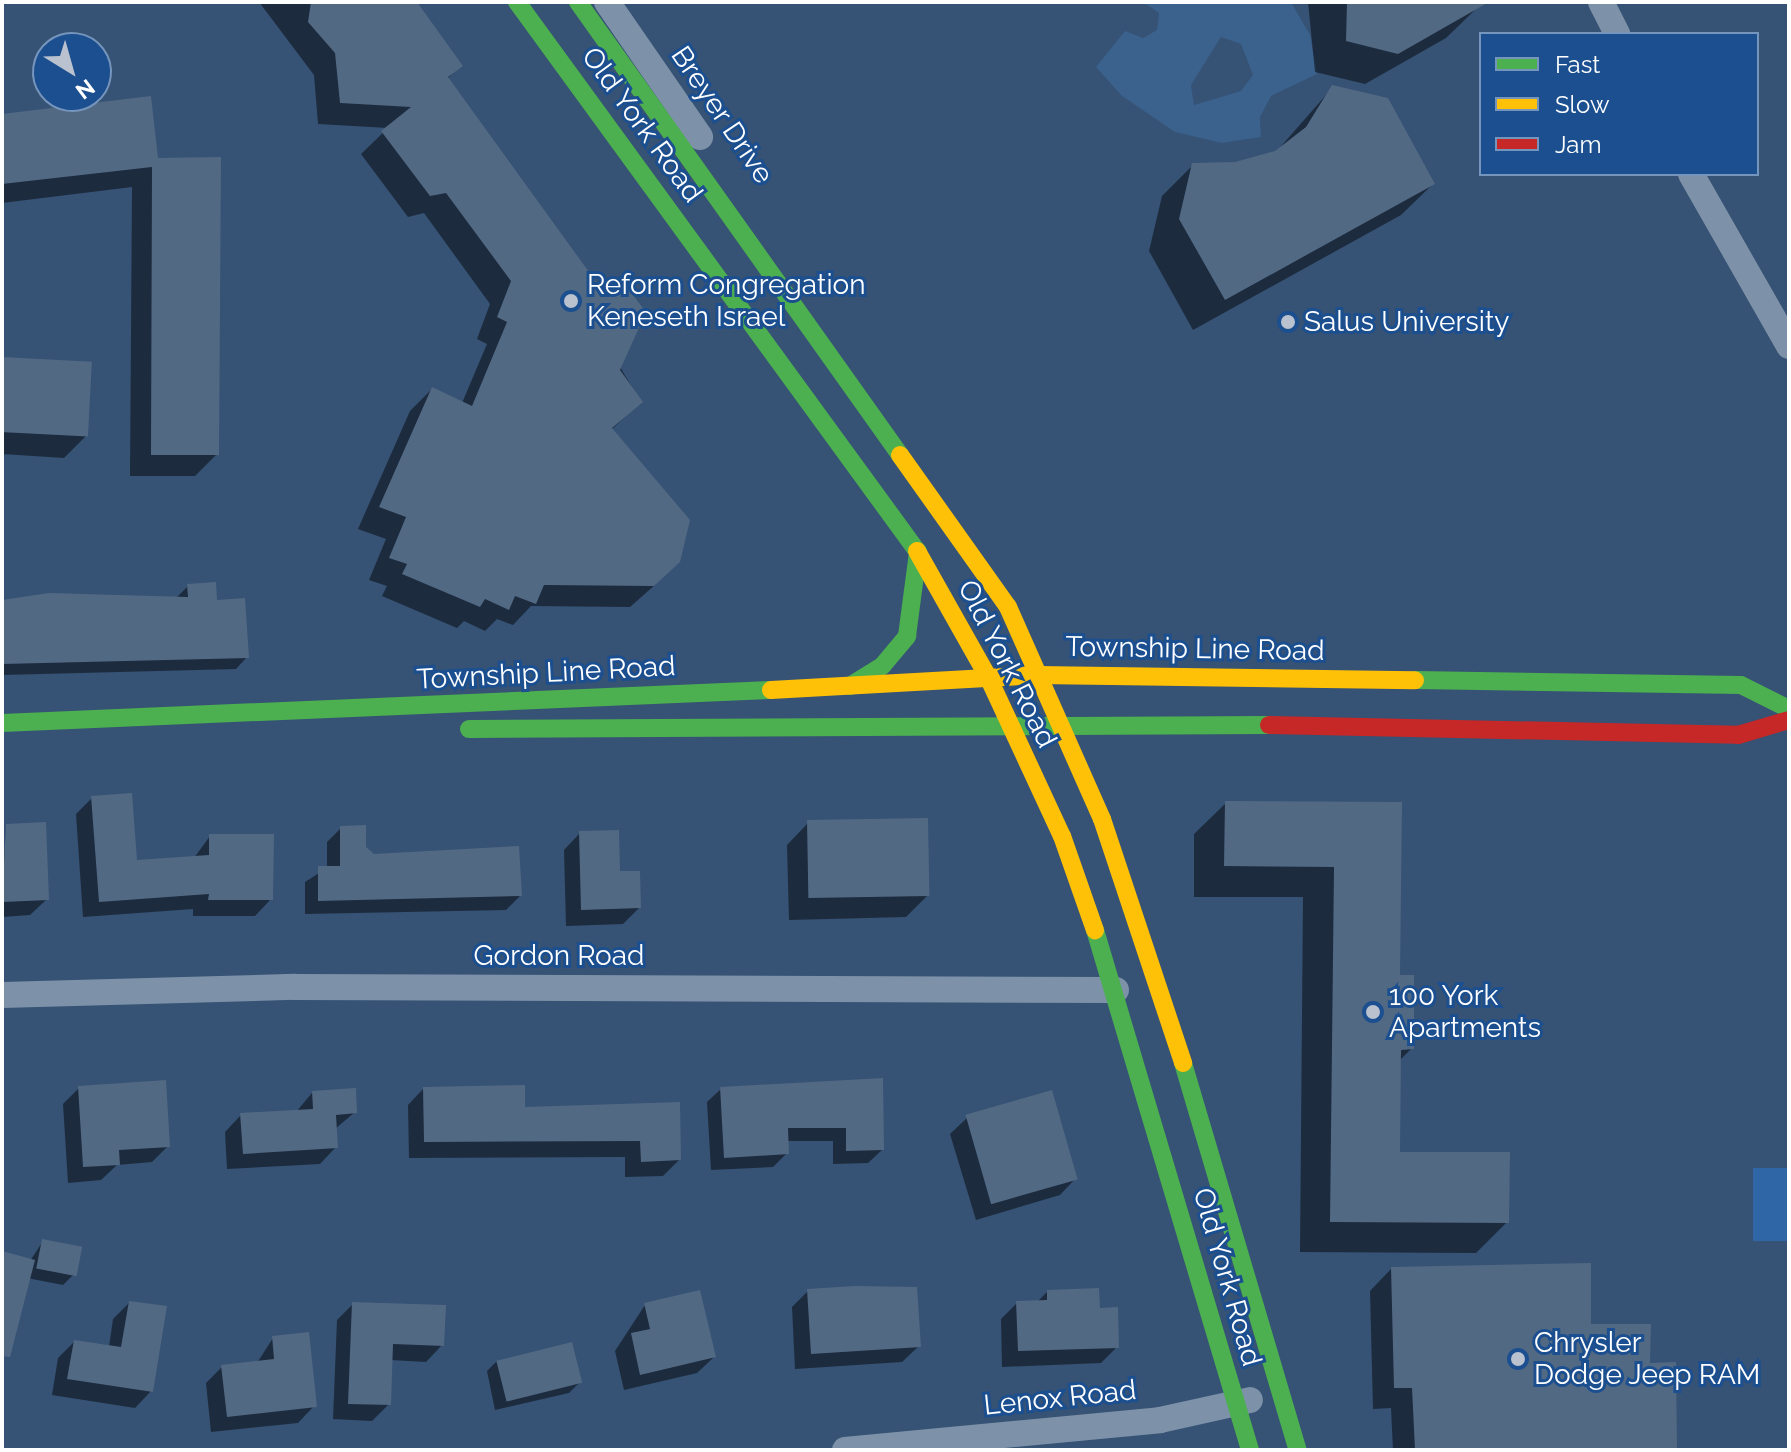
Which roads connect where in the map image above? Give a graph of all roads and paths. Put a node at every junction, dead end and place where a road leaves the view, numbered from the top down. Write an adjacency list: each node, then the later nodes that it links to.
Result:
1 (517, 2): 9 (main road, Old York Road)
2 (578, 2): 7 (main road, Old York Road)
3 (607, 2): 7 (street, Breyer Drive)
4 (1601, 2): 5 (street)
5 (1616, 32)
6 (1692, 176): 8 (street)
7 (772, 269): 10 (main road, Old York Road)
8 (1789, 346)
9 (918, 552): 11 (main road, Old York Road); 12 (main road)
10 (1038, 675): 11 (main road, Township Line Road); 13 (main road, Township Line Road); 18 (main road, Old York Road)
11 (989, 679): 12 (main road, Township Line Road); 17 (main road, Old York Road)
12 (850, 686): 14 (main road, Township Line Road)
13 (1789, 709)
14 (308, 715): 16 (main road, Township Line Road); 17 (main road, Township Line Road)
15 (1789, 720): 18 (main road, Township Line Road)
16 (2, 723)
17 (1007, 723): 18 (main road, Township Line Road); 19 (main road, Old York Road)
18 (1061, 725): 21 (main road, Old York Road)
19 (1116, 990): 20 (street, Gordon Road); 22 (main road, Old York Road)
20 (2, 995)
21 (1280, 1394): 22 (street, Lenox Road); 25 (main road, Old York Road)
22 (1235, 1404): 23 (street, Lenox Road); 24 (main road, Old York Road)
23 (845, 1450)
24 (1250, 1450)
25 (1298, 1450)

